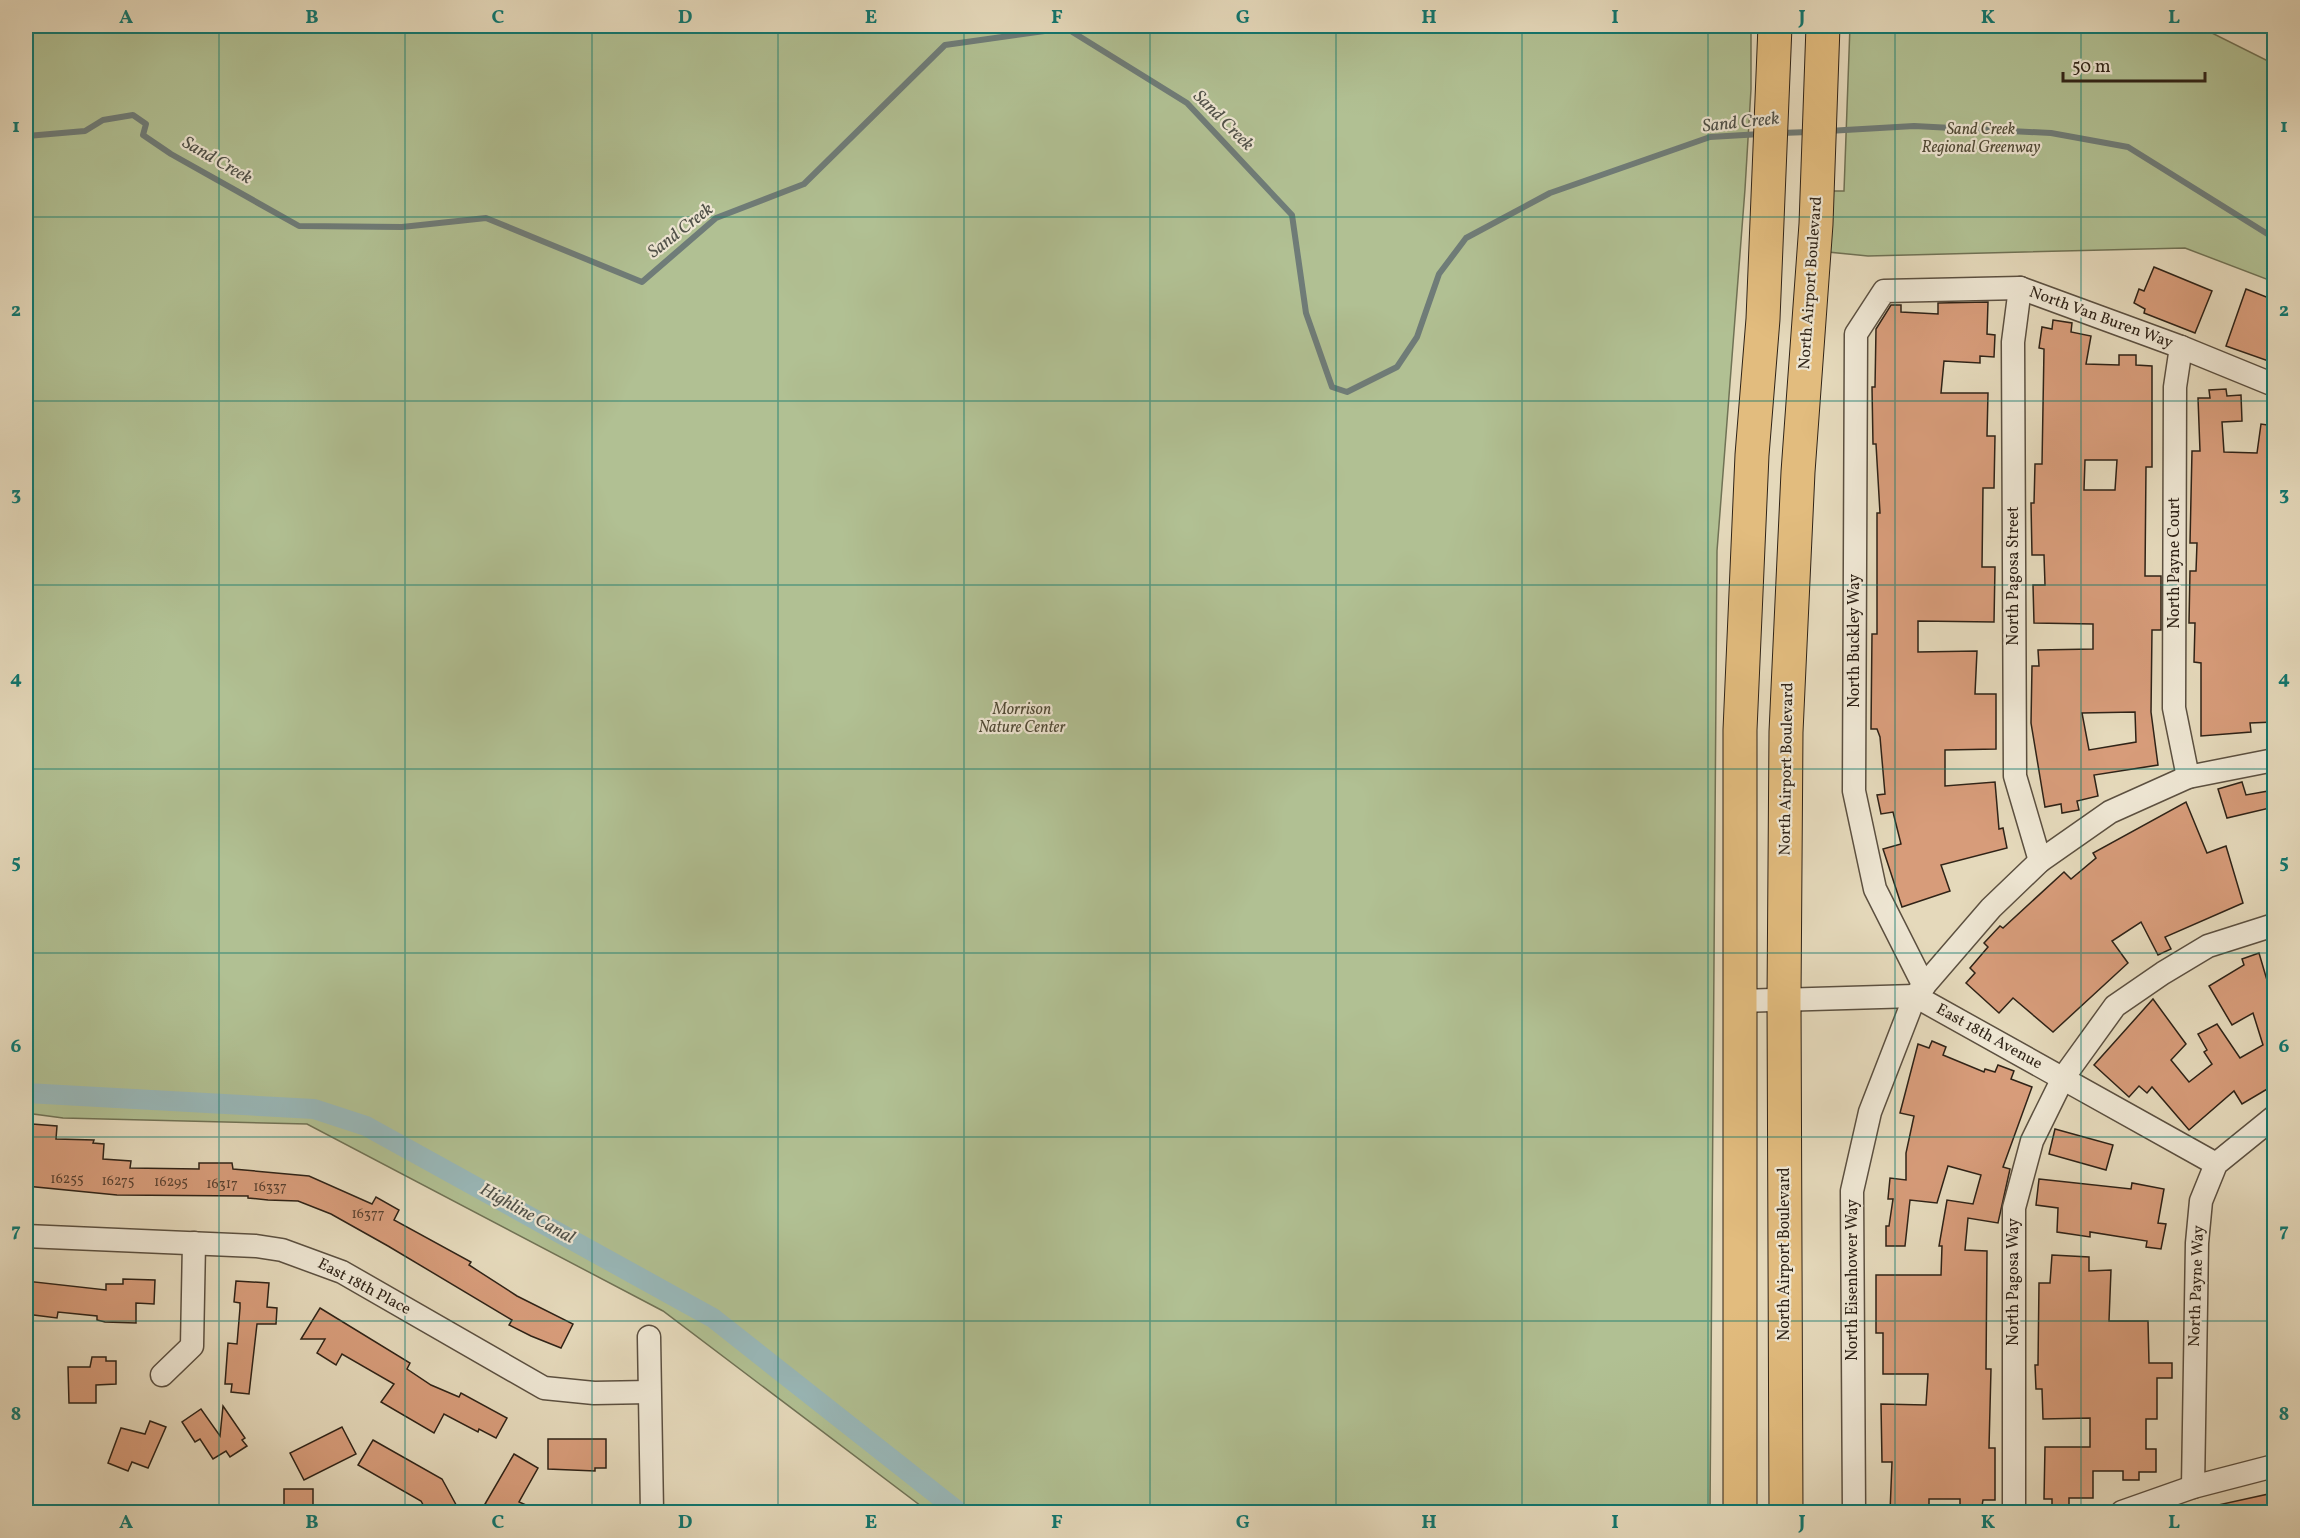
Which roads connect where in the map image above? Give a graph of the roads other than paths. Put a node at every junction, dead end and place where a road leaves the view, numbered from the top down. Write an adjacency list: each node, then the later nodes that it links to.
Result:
1 (1775, 26): 13 (main road)
2 (1823, 26): 12 (main road, North Airport Boulevard)
3 (2020, 288): 4 (street, North Van Buren Way); 5 (street, North Van Buren Way); 9 (street, North Pagosa Street)
4 (1884, 291): 11 (street, North Buckley Way)
5 (2181, 347): 6 (street, North Van Buren Way); 8 (street, North Payne Court)
6 (2274, 385)
7 (2274, 760): 8 (street, North Eisenhower Way)
8 (2188, 777): 9 (street, North Eisenhower Way)
9 (2040, 861): 11 (street, North Eisenhower Way)
10 (2274, 925): 14 (street, North Pagosa Way)
11 (1920, 991): 12 (street); 14 (street, East 18th Avenue); 27 (street, North Eisenhower Way)
12 (1784, 999): 13 (street); 26 (main road, North Airport Boulevard)
13 (1740, 1001): 25 (main road)
14 (2063, 1078): 16 (street, East 18th Avenue); 28 (street, North Pagosa Way)
15 (2274, 1117): 16 (street, North Payne Way)
16 (2216, 1164): 23 (street, North Payne Way)
17 (26, 1236): 18 (street, East 18th Place)
18 (194, 1243): 20 (street); 21 (street, East 18th Place)
19 (649, 1337): 21 (street)
20 (162, 1375)
21 (649, 1392): 24 (street)
22 (2274, 1466): 23 (street)
23 (2193, 1487): 29 (street)
24 (652, 1512)
25 (1740, 1512)
26 (1786, 1512)
27 (1854, 1512)
28 (2014, 1512)
29 (2122, 1512)

